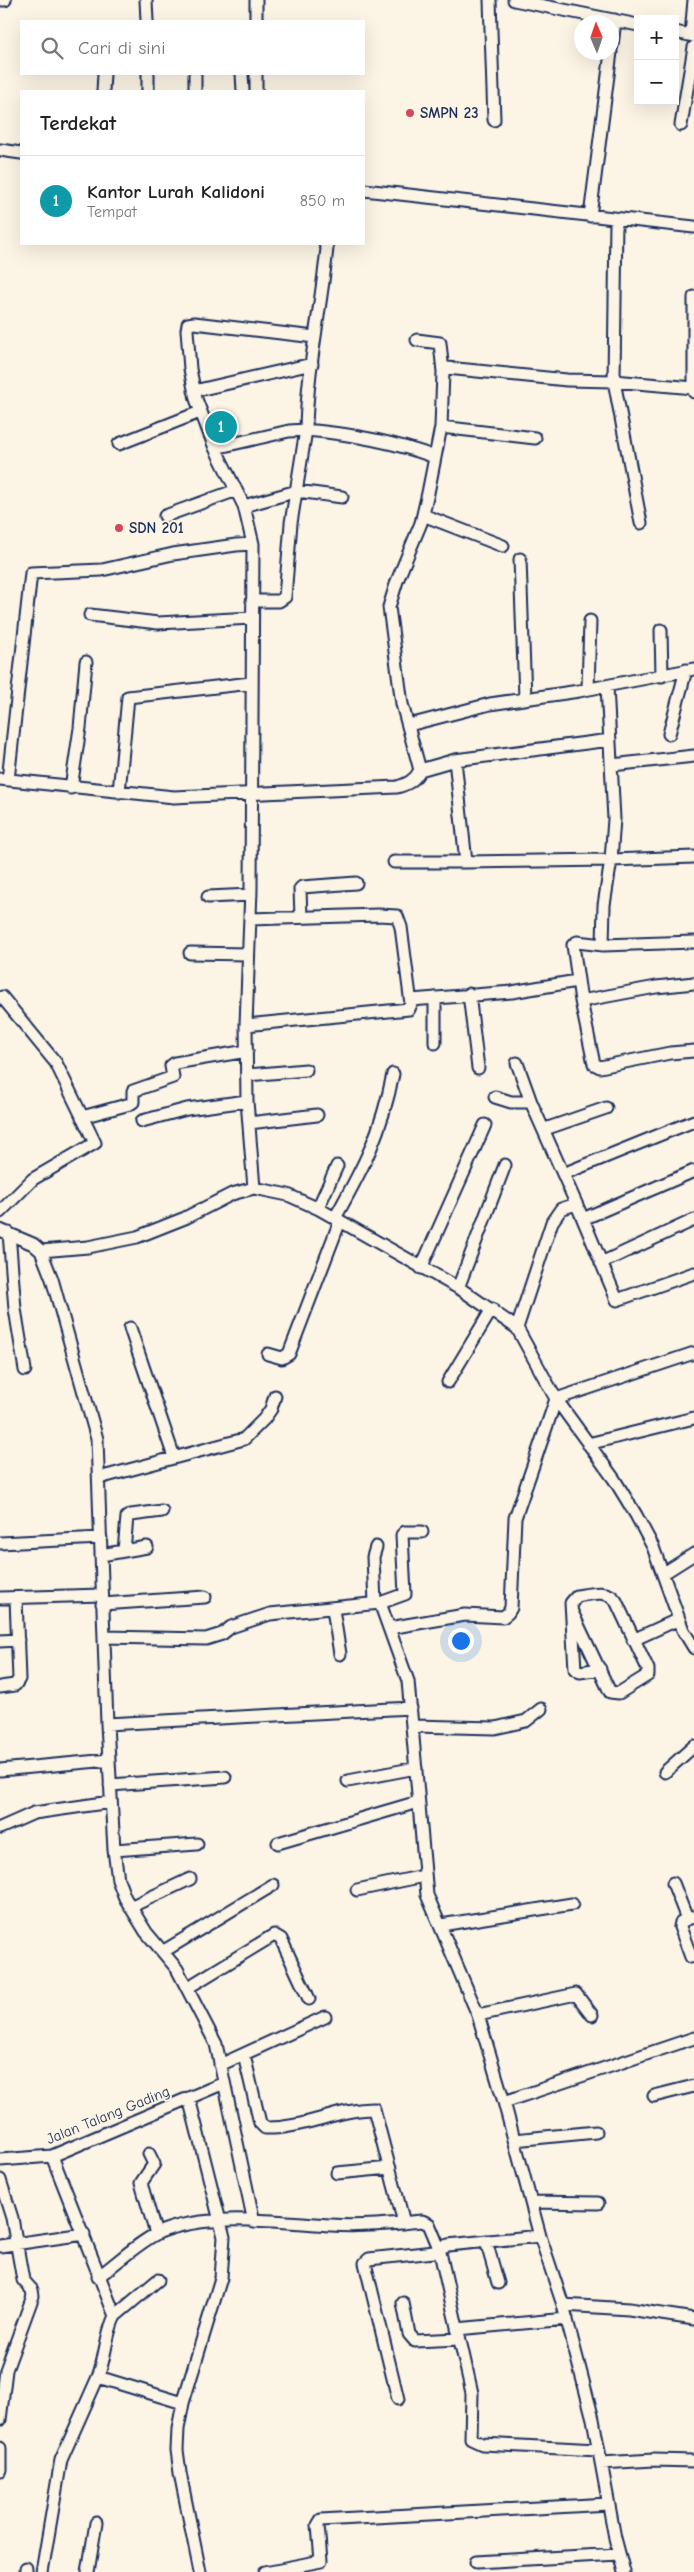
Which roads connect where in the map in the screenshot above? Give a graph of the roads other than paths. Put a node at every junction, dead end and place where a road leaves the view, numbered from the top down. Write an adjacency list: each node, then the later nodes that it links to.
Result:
1 (0, 0): 2 (street)
2 (5, 0)
3 (256, 0): 10 (street)
4 (514, 0): 8 (street)
5 (694, 0): 14 (street)
6 (146, 1): 9 (street)
7 (490, 2): 27 (street)
8 (576, 15)
9 (147, 20)
10 (256, 20)
11 (619, 24): 12 (street)
12 (634, 25)
13 (679, 33): 14 (street)
14 (692, 36)
15 (694, 47): 28 (street)
16 (610, 60): 32 (street)
17 (104, 75): 22 (street)
18 (148, 75): 23 (street)
19 (195, 75): 24 (street)
20 (242, 75): 25 (street)
21 (256, 75): 26 (street)
22 (103, 90)
23 (148, 90)
24 (195, 90)
25 (243, 90)
26 (256, 90)
27 (494, 120)
28 (681, 125)
29 (0, 150): 30 (street)
30 (20, 153)
31 (365, 190): 32 (street)
32 (590, 216): 33 (street)
33 (616, 226): 34 (street); 41 (street)
34 (694, 227)
35 (326, 245): 37 (street)
36 (694, 297): 42 (street)
37 (315, 337): 39 (street); 43 (street)
38 (417, 340): 40 (street)
39 (312, 364): 43 (street); 47 (street)
40 (443, 372): 41 (street); 46 (street)
41 (614, 381): 42 (street); 58 (street)
42 (694, 388): 44 (street)
43 (194, 391): 45 (street)
44 (694, 392)
45 (200, 412): 49 (street); 50 (street)
46 (441, 427): 48 (street); 51 (street)
47 (306, 430): 50 (street); 51 (street); 53 (street)
48 (535, 438)
49 (119, 444)
50 (215, 448): 52 (street)
51 (435, 457): 56 (street)
52 (234, 491): 55 (street); 57 (street)
53 (297, 492): 54 (street); 55 (street); 62 (street)
54 (342, 497)
55 (244, 506): 59 (street)
56 (423, 514): 60 (street); 74 (street)
57 (165, 516)
58 (641, 523)
59 (253, 544): 62 (street); 81 (street)
60 (503, 546)
61 (520, 559): 73 (street)
62 (252, 601): 64 (street)
63 (90, 615): 64 (street)
64 (252, 618): 70 (street)
65 (590, 621): 72 (street)
66 (661, 630): 69 (street)
67 (86, 662): 82 (street)
68 (690, 670): 69 (street); 75 (street)
69 (662, 676): 71 (street)
70 (251, 683): 83 (street); 84 (street)
71 (607, 686): 72 (street); 76 (street)
72 (588, 689): 73 (street)
73 (525, 698): 74 (street)
74 (409, 726): 80 (street)
75 (669, 734)
76 (610, 740): 78 (street); 79 (street)
77 (694, 756): 79 (street)
78 (455, 760): 80 (street); 88 (street)
79 (612, 764): 86 (street)
80 (420, 770): 84 (street)
81 (4, 780): 82 (street)
82 (71, 788): 83 (street)
83 (119, 792): 84 (street)
84 (252, 794): 90 (street)
85 (694, 858): 86 (street)
86 (611, 860): 88 (street); 95 (street)
87 (394, 862): 88 (street)
88 (466, 862)
89 (356, 883): 92 (street)
90 (250, 895): 91 (street); 93 (street)
91 (208, 897)
92 (301, 917): 93 (street); 103 (street)
93 (250, 919): 97 (street)
94 (694, 942): 95 (street)
95 (603, 945): 98 (street)
96 (190, 953): 97 (street)
97 (248, 954): 105 (street)
98 (577, 981): 100 (street); 104 (street)
99 (694, 983): 104 (street)
100 (469, 994): 102 (street); 110 (street)
101 (2, 997): 119 (street)
102 (435, 998): 103 (street); 106 (street)
103 (411, 1000): 105 (street)
104 (581, 1001): 108 (street)
105 (246, 1025): 107 (street)
106 (435, 1042)
107 (247, 1051): 112 (street); 119 (street)
108 (694, 1051)
109 (517, 1063): 116 (street)
110 (478, 1068)
111 (306, 1070): 112 (street)
112 (247, 1074): 115 (street)
113 (393, 1074): 133 (street)
114 (495, 1097): 116 (street)
115 (247, 1101): 120 (street); 122 (street)
116 (531, 1102): 124 (street)
117 (606, 1108): 124 (street)
118 (318, 1115): 122 (street)
119 (82, 1117): 132 (street)
120 (142, 1121)
121 (694, 1121): 128 (street)
122 (249, 1123): 129 (street)
123 (485, 1125): 139 (street)
124 (545, 1130): 128 (street)
125 (506, 1165): 141 (street)
126 (337, 1166): 131 (street)
127 (694, 1171): 134 (street)
128 (563, 1174): 130 (street)
129 (254, 1188): 131 (street); 137 (street)
130 (576, 1204): 134 (street); 144 (street)
131 (318, 1208): 133 (street)
132 (0, 1212)
133 (338, 1219): 139 (street); 146 (street)
134 (583, 1219): 138 (street)
135 (694, 1220): 138 (street)
136 (4, 1231): 137 (street); 147 (street)
137 (40, 1251): 154 (street)
138 (601, 1264): 140 (street)
139 (421, 1268): 141 (street)
140 (694, 1273)
141 (458, 1288): 142 (street)
142 (492, 1309): 144 (street); 148 (street)
143 (130, 1328): 153 (street)
144 (517, 1328): 150 (street)
145 (694, 1353): 150 (street)
146 (268, 1354)
147 (25, 1370)
148 (448, 1382)
149 (276, 1396): 153 (street)
150 (556, 1399): 152 (street); 173 (street)
151 (694, 1418): 152 (street)
152 (588, 1444): 164 (street)
153 (174, 1457): 154 (street)
154 (99, 1478): 157 (street)
155 (162, 1511): 161 (street)
156 (422, 1532): 169 (street)
157 (101, 1538): 158 (street); 163 (street)
158 (0, 1544)
159 (148, 1547): 161 (street)
160 (376, 1547): 169 (street)
161 (124, 1551): 163 (street)
162 (694, 1554): 164 (street)
163 (101, 1555): 168 (street)
164 (664, 1573): 172 (street)
165 (205, 1597): 168 (street)
166 (0, 1598): 167 (street)
167 (16, 1598): 168 (street); 176 (street)
168 (102, 1600): 174 (street)
169 (377, 1603): 170 (street); 173 (street)
170 (333, 1609): 174 (street); 179 (street)
171 (572, 1612): 177 (street); 180 (street); 180 (street)
172 (679, 1618): 177 (street); 178 (street)
173 (389, 1628): 182 (street)
174 (104, 1637): 184 (street)
175 (0, 1640): 176 (street)
176 (18, 1640): 181 (street)
177 (633, 1640): 180 (street)
178 (694, 1648)
179 (340, 1654)
180 (600, 1669)
181 (0, 1687)
182 (411, 1708): 184 (street); 185 (street)
183 (541, 1710): 185 (street)
184 (107, 1724): 187 (street)
185 (413, 1726): 188 (street)
186 (694, 1746): 190 (street)
187 (109, 1760): 189 (street); 193 (street)
188 (416, 1768): 192 (street); 195 (street)
189 (0, 1770)
190 (666, 1772)
191 (225, 1777): 193 (street)
192 (348, 1781)
193 (110, 1785): 194 (street)
194 (112, 1802): 196 (street); 199 (street)
195 (418, 1802): 197 (street); 200 (street)
196 (0, 1828)
197 (278, 1843)
198 (197, 1844): 199 (street)
199 (114, 1850): 206 (street)
200 (424, 1876): 204 (street); 208 (street)
201 (190, 1879): 206 (street)
202 (673, 1882): 207 (street)
203 (273, 1885): 209 (street)
204 (357, 1890)
205 (572, 1904): 208 (street)
206 (130, 1907): 209 (street)
207 (691, 1918): 210 (street)
208 (441, 1925): 213 (street)
209 (164, 1951): 211 (street)
210 (691, 1957)
211 (187, 1988): 212 (street); 218 (street)
212 (309, 1999)
213 (478, 2015): 214 (street); 223 (street)
214 (592, 2015)
215 (325, 2018): 217 (street)
216 (694, 2038): 223 (street)
217 (244, 2055): 218 (street); 229 (street)
218 (220, 2065): 219 (street)
219 (224, 2084): 222 (street, Jalan Talang Gading); 235 (street)
220 (694, 2086): 221 (street)
221 (654, 2096)
222 (189, 2098): 227 (street, Jalan Talang Gading); 234 (street)
223 (504, 2102): 225 (street)
224 (596, 2132): 225 (street)
225 (514, 2140): 232 (street)
226 (149, 2154): 238 (street)
227 (52, 2156): 228 (street, Jalan Talang Gading); 237 (street)
228 (0, 2160)
229 (390, 2168): 230 (street); 236 (street)
230 (337, 2172)
231 (0, 2180): 241 (street)
232 (531, 2202): 233 (street); 239 (street)
233 (598, 2203)
234 (221, 2222): 235 (street); 238 (street); 255 (street)
235 (254, 2222): 236 (street)
236 (404, 2223): 243 (street)
237 (84, 2234): 241 (street); 244 (street)
238 (156, 2234): 244 (street)
239 (540, 2236): 240 (street); 248 (street)
240 (486, 2241): 243 (street); 246 (street)
241 (18, 2244): 242 (street); 256 (street)
242 (0, 2246)
243 (439, 2248): 252 (street); 254 (street)
244 (101, 2275): 249 (street)
245 (158, 2280): 249 (street)
246 (498, 2283)
247 (403, 2304): 252 (street)
248 (563, 2305): 250 (street); 251 (street)
249 (115, 2316): 253 (street)
250 (567, 2319): 252 (street); 258 (street)
251 (694, 2319)
252 (458, 2334): 258 (street)
253 (98, 2377): 255 (street); 267 (street)
254 (398, 2399)
255 (183, 2403): 269 (street)
256 (0, 2420)
257 (0, 2448): 261 (street)
258 (598, 2450): 260 (street)
259 (694, 2461): 260 (street)
260 (601, 2463): 262 (street)
261 (0, 2470)
262 (608, 2504): 264 (street); 266 (street)
263 (96, 2523): 268 (street)
264 (619, 2554): 265 (street); 271 (street)
265 (476, 2562)
266 (291, 2570): 270 (street)
267 (42, 2572)
268 (88, 2572)
269 (200, 2572)
270 (265, 2572)
271 (624, 2572)

